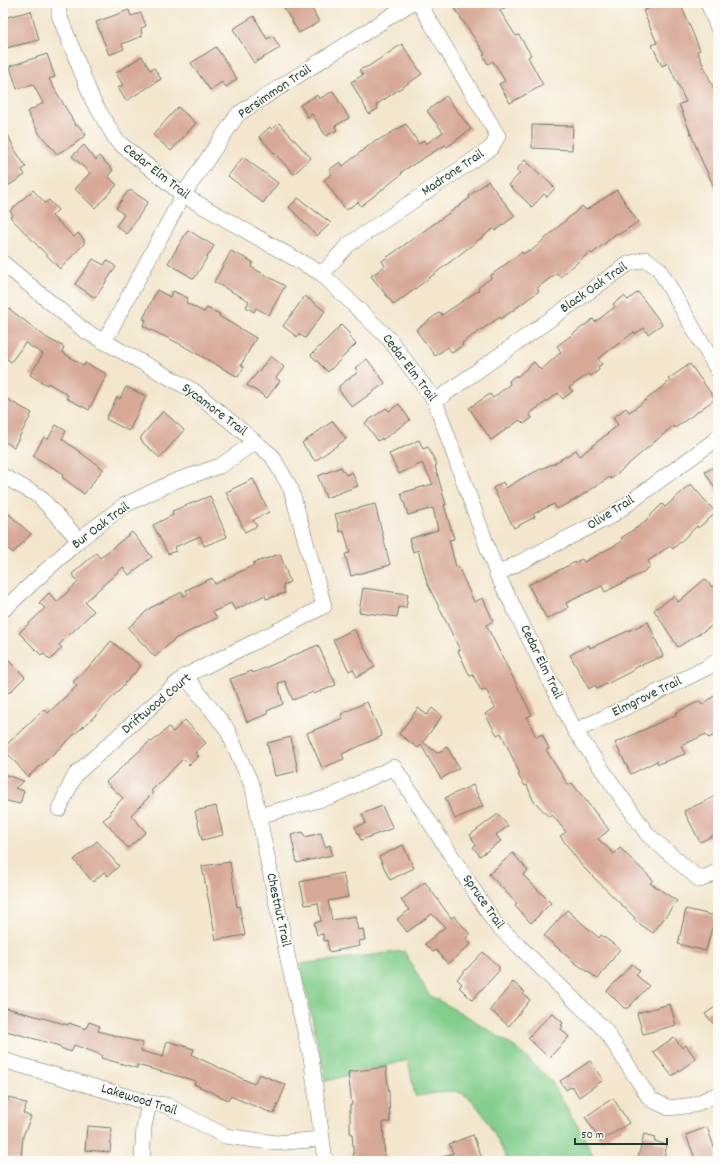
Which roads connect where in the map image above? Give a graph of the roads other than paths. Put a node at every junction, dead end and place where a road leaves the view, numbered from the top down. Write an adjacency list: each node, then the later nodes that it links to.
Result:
1 (59, 3): 6 (street, Cedar Elm Trail)
2 (411, 3): 6 (street, Persimmon Trail)
3 (419, 3): 8 (street, Madrone Trail)
4 (708, 3): 5 (street)
5 (718, 28)
6 (183, 195): 8 (street, Cedar Elm Trail); 9 (street, Persimmon Trail)
7 (3, 263): 9 (street, Sycamore Trail)
8 (322, 274): 11 (street, Cedar Elm Trail)
9 (104, 342): 13 (street, Sycamore Trail)
10 (718, 371): 11 (street, Black Oak Trail)
11 (435, 401): 16 (street, Cedar Elm Trail)
12 (718, 438): 16 (street, Olive Trail)
13 (255, 442): 15 (street, Bur Oak Trail); 17 (street, Sycamore Trail)
14 (3, 476): 15 (street)
15 (79, 540): 18 (street, Bur Oak Trail)
16 (497, 574): 21 (street, Cedar Elm Trail)
17 (324, 606): 20 (street, Driftwood Court)
18 (3, 610)
19 (718, 660): 21 (street, Elmgrove Trail)
20 (186, 676): 22 (street, Driftwood Court); 23 (street, Chestnut Trail)
21 (575, 731): 24 (street, Cedar Elm Trail)
22 (59, 810)
23 (258, 816): 26 (street, Spruce Trail); 28 (street, Chestnut Trail)
24 (718, 871)
25 (3, 1060): 27 (street, Lakewood Trail)
26 (718, 1094)
27 (149, 1103): 28 (street, Lakewood Trail); 29 (street)
28 (321, 1139): 30 (street, Chestnut Trail)
29 (142, 1161)
30 (325, 1161)

